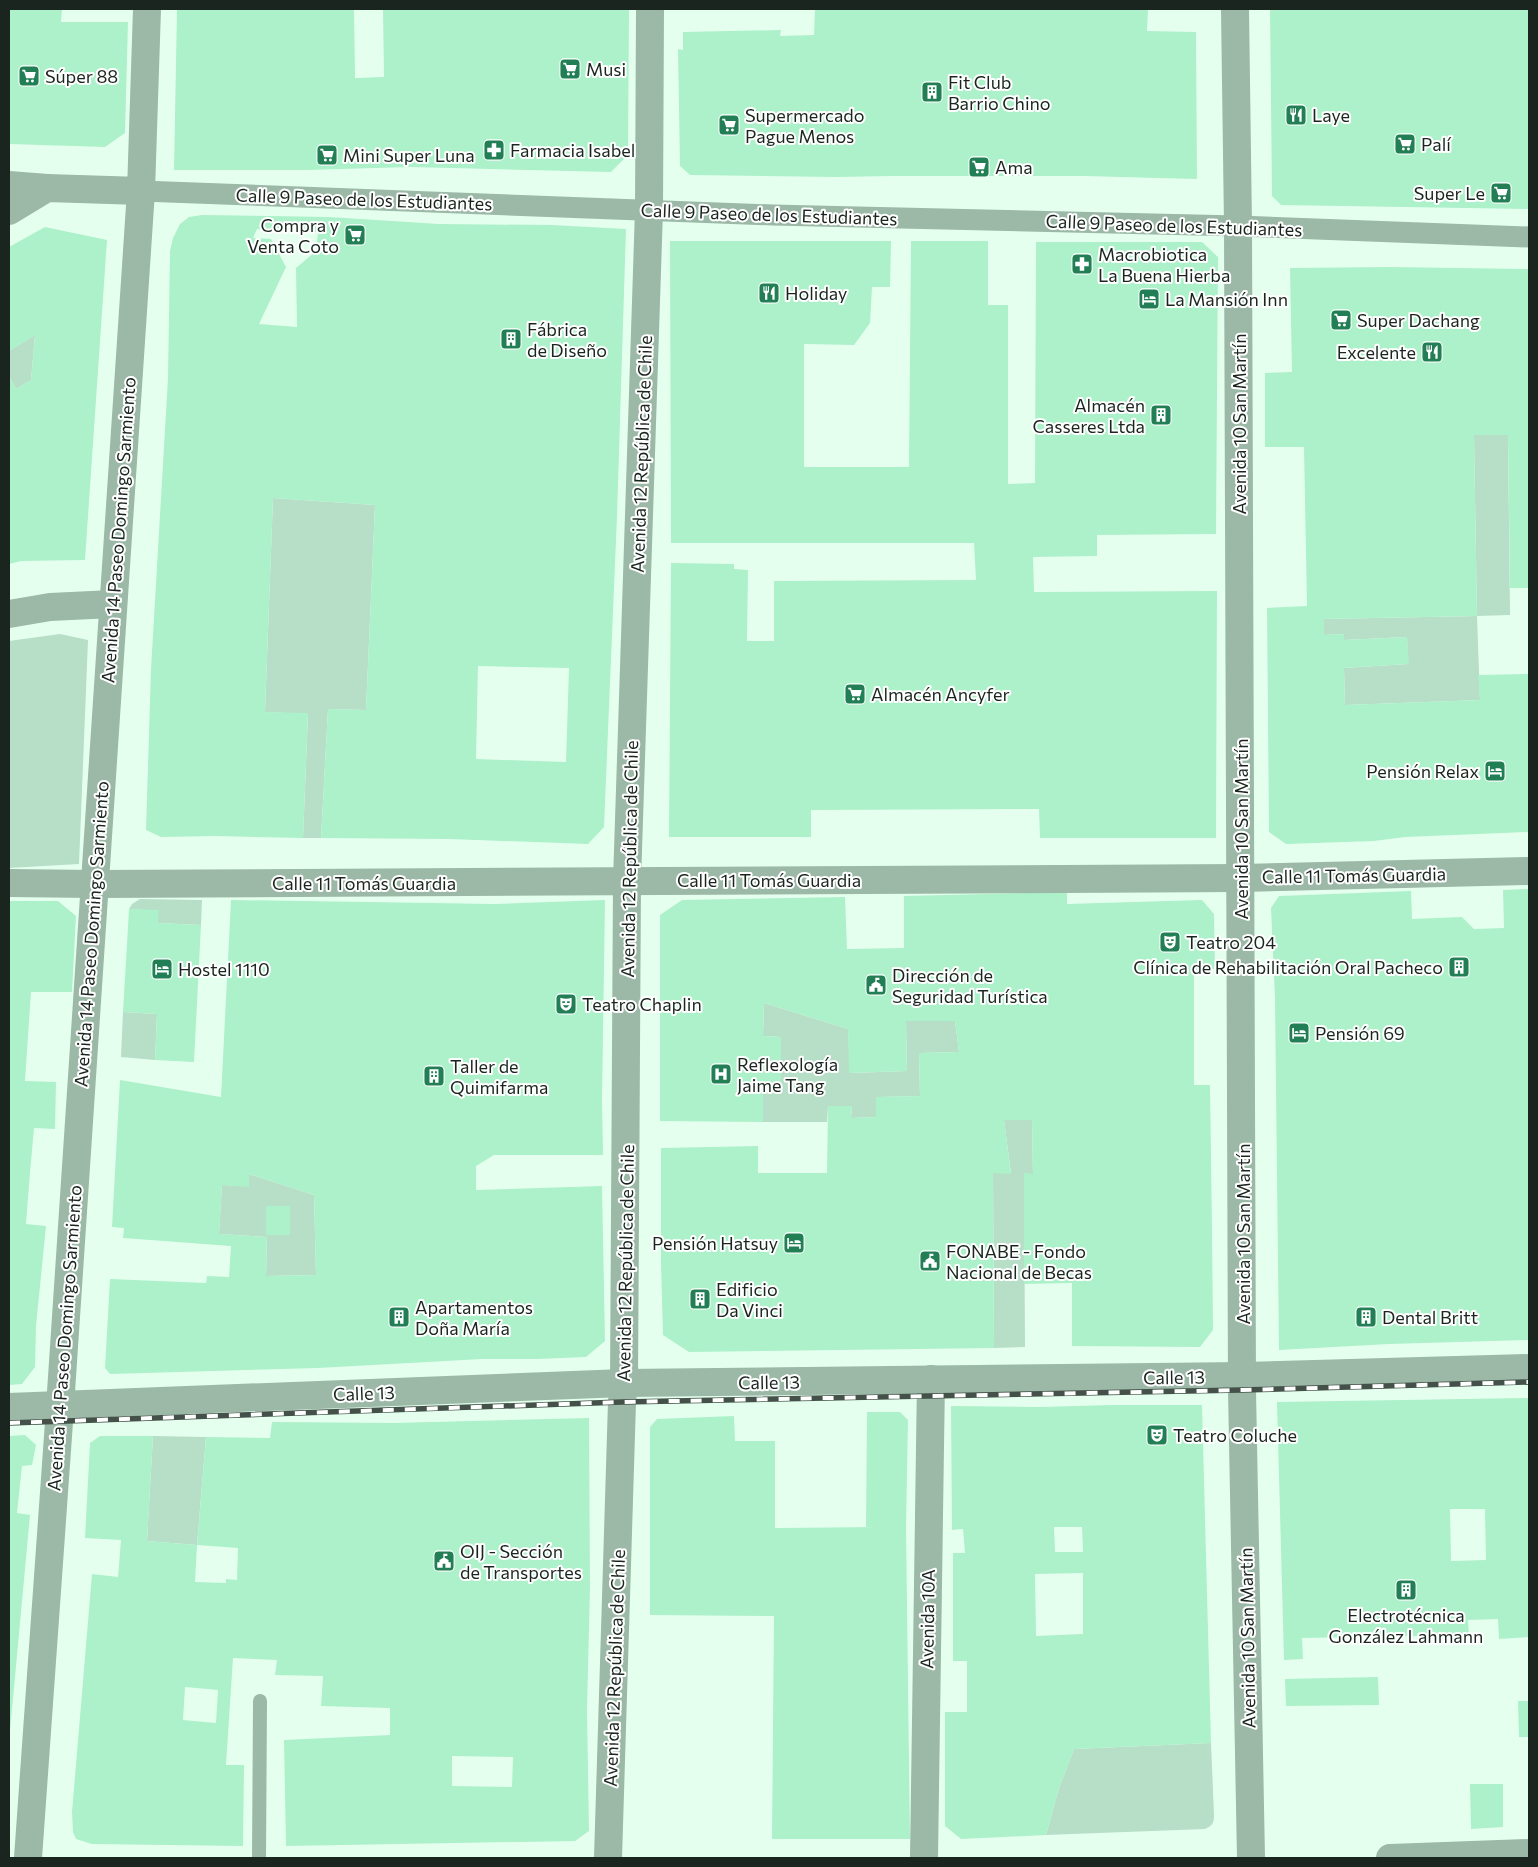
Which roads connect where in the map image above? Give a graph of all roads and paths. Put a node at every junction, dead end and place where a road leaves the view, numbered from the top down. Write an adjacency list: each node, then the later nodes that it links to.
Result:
1 (147, 9): 6 (street, Avenida 14 Paseo Domingo Sarmiento)
2 (650, 9): 8 (street, Avenida 12 República de Chile)
3 (1235, 9): 9 (street, Avenida 10 San Martín)
4 (9, 185): 5 (street, Calle 9 Paseo de los Estudiantes)
5 (47, 188): 6 (street, Calle 9 Paseo de los Estudiantes); 7 (street)
6 (141, 191): 8 (street, Calle 9 Paseo de los Estudiantes); 11 (street, Avenida 14 Paseo Domingo Sarmiento)
7 (9, 210)
8 (649, 210): 9 (street, Calle 9 Paseo de los Estudiantes); 15 (street, Avenida 12 República de Chile)
9 (1238, 226): 10 (street, Calle 9 Paseo de los Estudiantes); 14 (street, Avenida 10 San Martín)
10 (1529, 237)
11 (113, 604): 12 (street); 17 (street, Avenida 14 Paseo Domingo Sarmiento)
12 (9, 614)
13 (1529, 870): 14 (street, Calle 11 Tomás Guardia)
14 (1241, 878): 15 (street, Calle 11 Tomás Guardia); 19 (street, Avenida 10 San Martín)
15 (627, 881): 17 (street, Calle 11 Tomás Guardia); 21 (street, Avenida 12 República de Chile)
16 (9, 883): 17 (street, Calle 11 Tomás Guardia)
17 (94, 884): 22 (street, Avenida 14 Paseo Domingo Sarmiento)
18 (1529, 1368): 19 (street, Calle 13)
19 (1243, 1376): 20 (street, Calle 13); 30 (street, Avenida 10 San Martín)
20 (931, 1379): 21 (street, Calle 13); 29 (street, Avenida 10A)
21 (624, 1383): 22 (street, Calle 13); 28 (street, Avenida 12 República de Chile)
22 (59, 1405): 23 (street, Calle 13); 26 (street, Avenida 14 Paseo Domingo Sarmiento)
23 (9, 1407)
24 (260, 1701): 27 (lane)
25 (1529, 1853): 31 (street)
26 (28, 1858)
27 (259, 1858)
28 (608, 1858)
29 (924, 1858)
30 (1251, 1858)
31 (1390, 1858)

